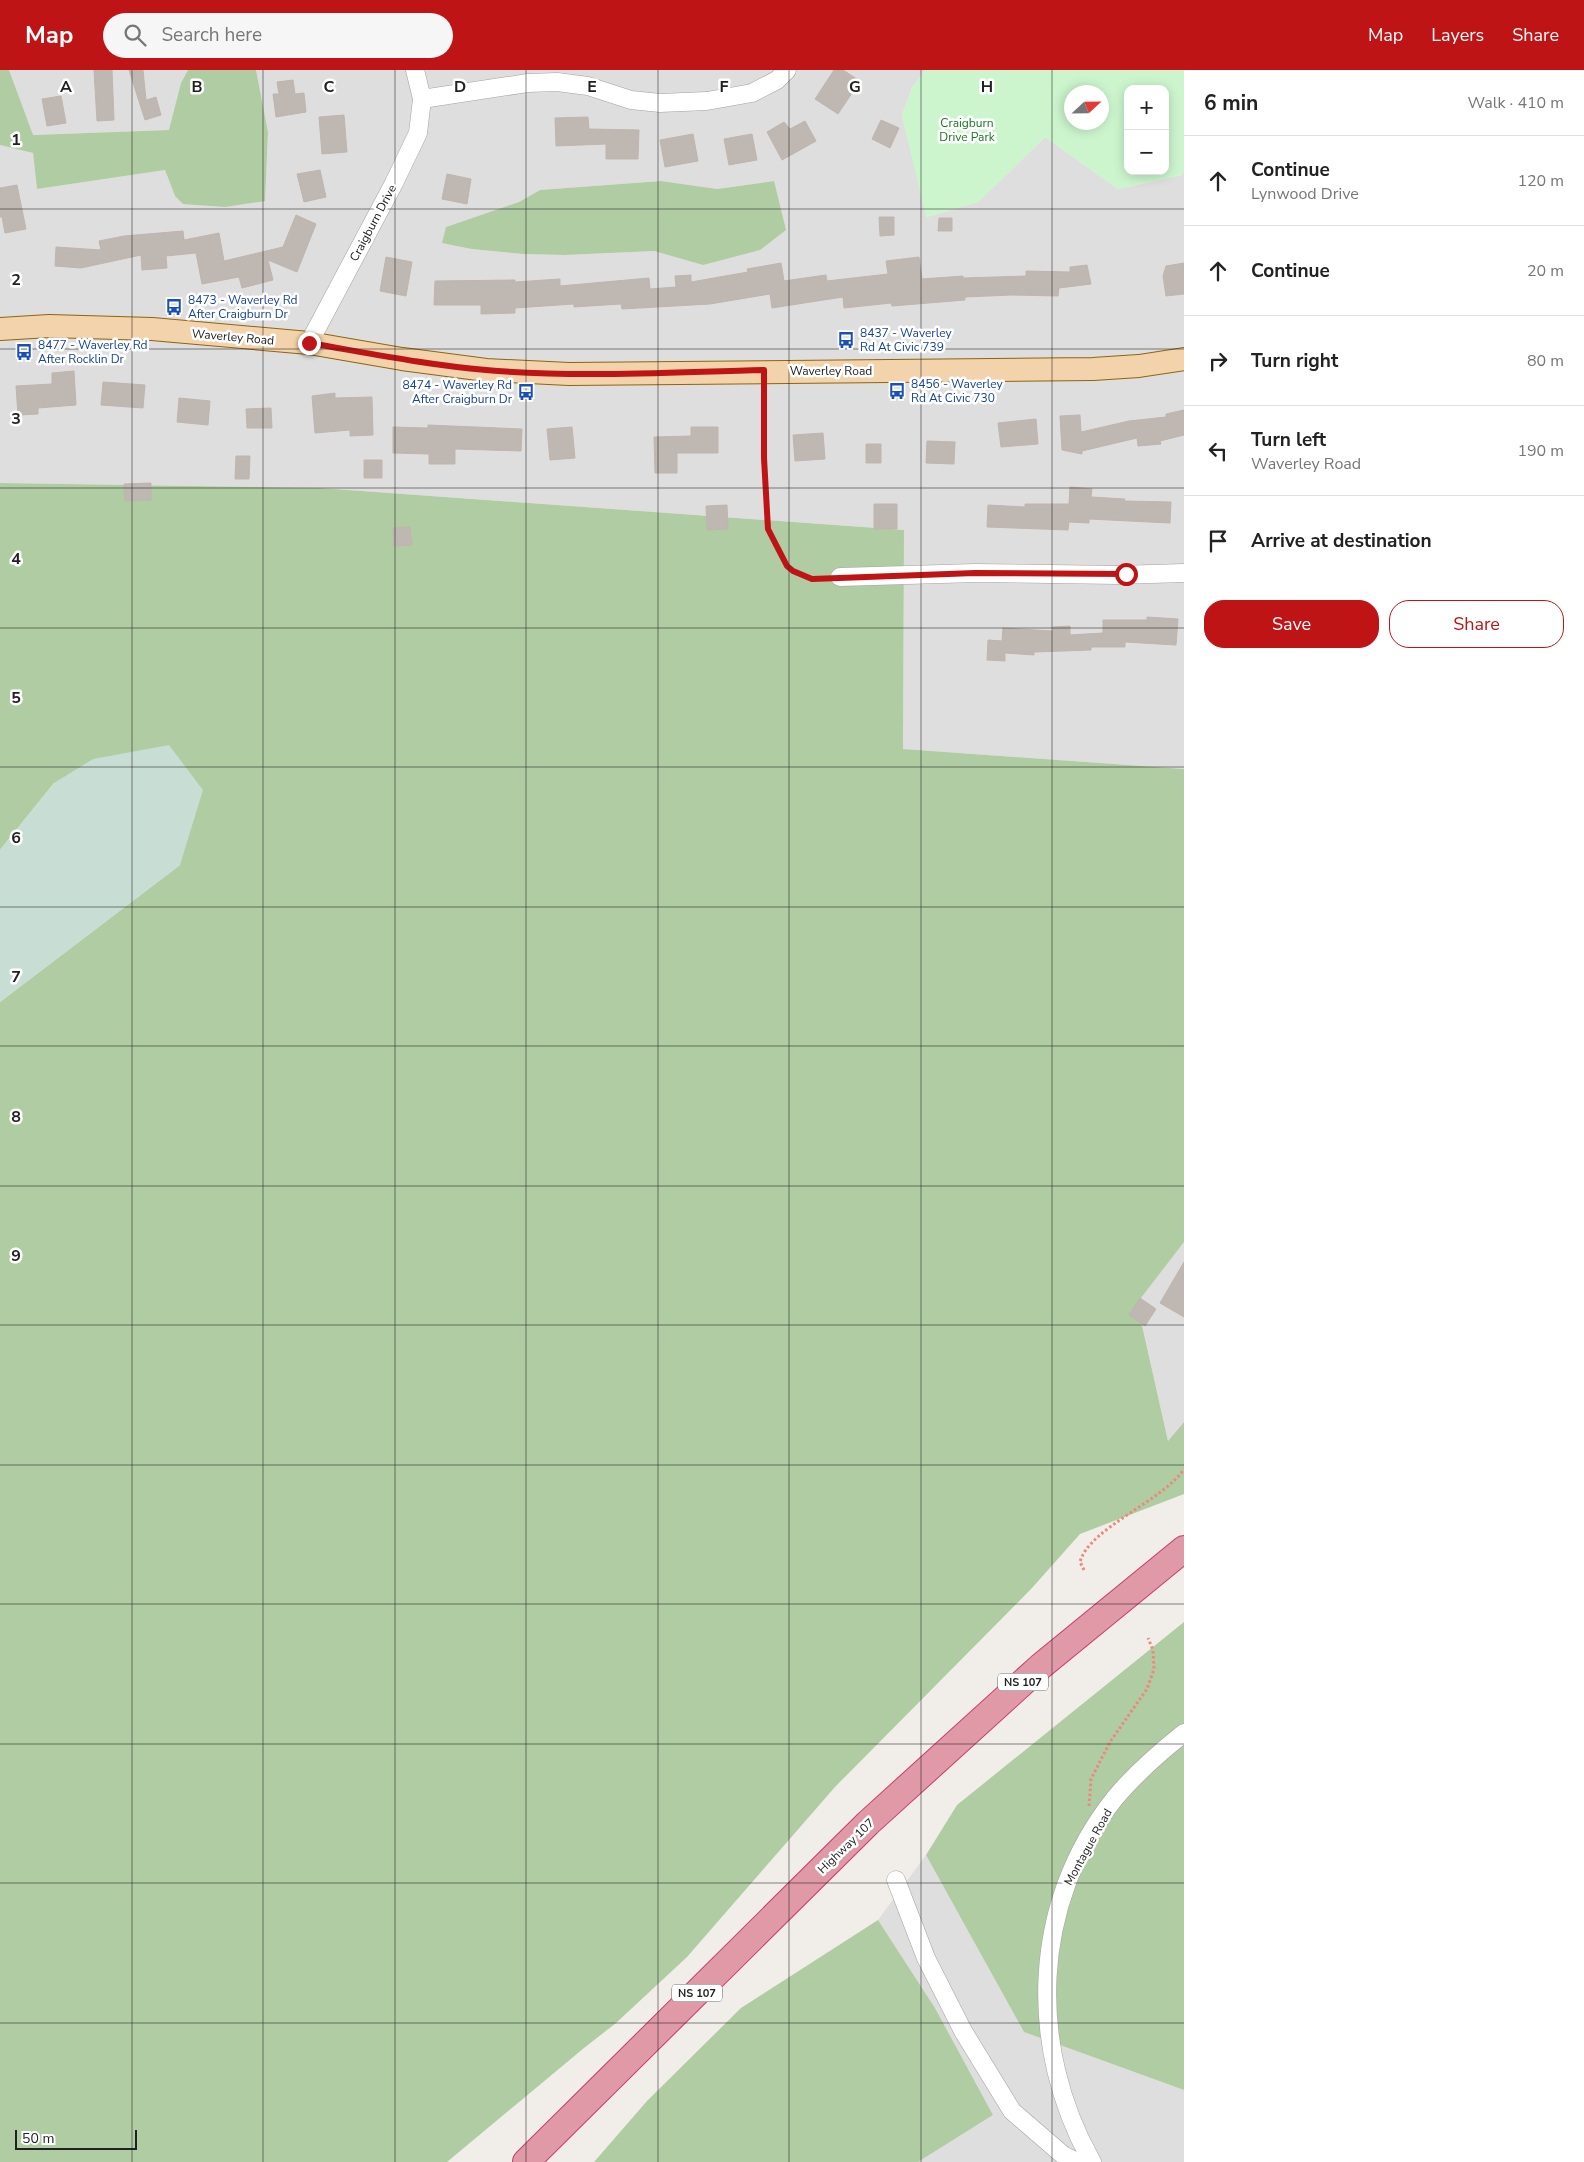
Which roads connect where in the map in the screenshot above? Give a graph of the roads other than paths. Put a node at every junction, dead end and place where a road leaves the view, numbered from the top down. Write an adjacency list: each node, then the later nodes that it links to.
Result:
1 (415, 70): 3 (street, Craigburn Drive)
2 (787, 70): 3 (street)
3 (422, 99): 5 (street, Craigburn Drive)
4 (0, 329): 5 (main road, Waverley Road)
5 (309, 343): 6 (main road, Waverley Road)
6 (1184, 359)
7 (1184, 573): 8 (street)
8 (840, 578)
9 (1184, 1549): 12 (highway, Highway 107 / NS 107)
10 (1184, 1733): 14 (street, Montague Road)
11 (896, 1880): 13 (street)
12 (526, 2162)
13 (1077, 2162)
14 (1092, 2162)

